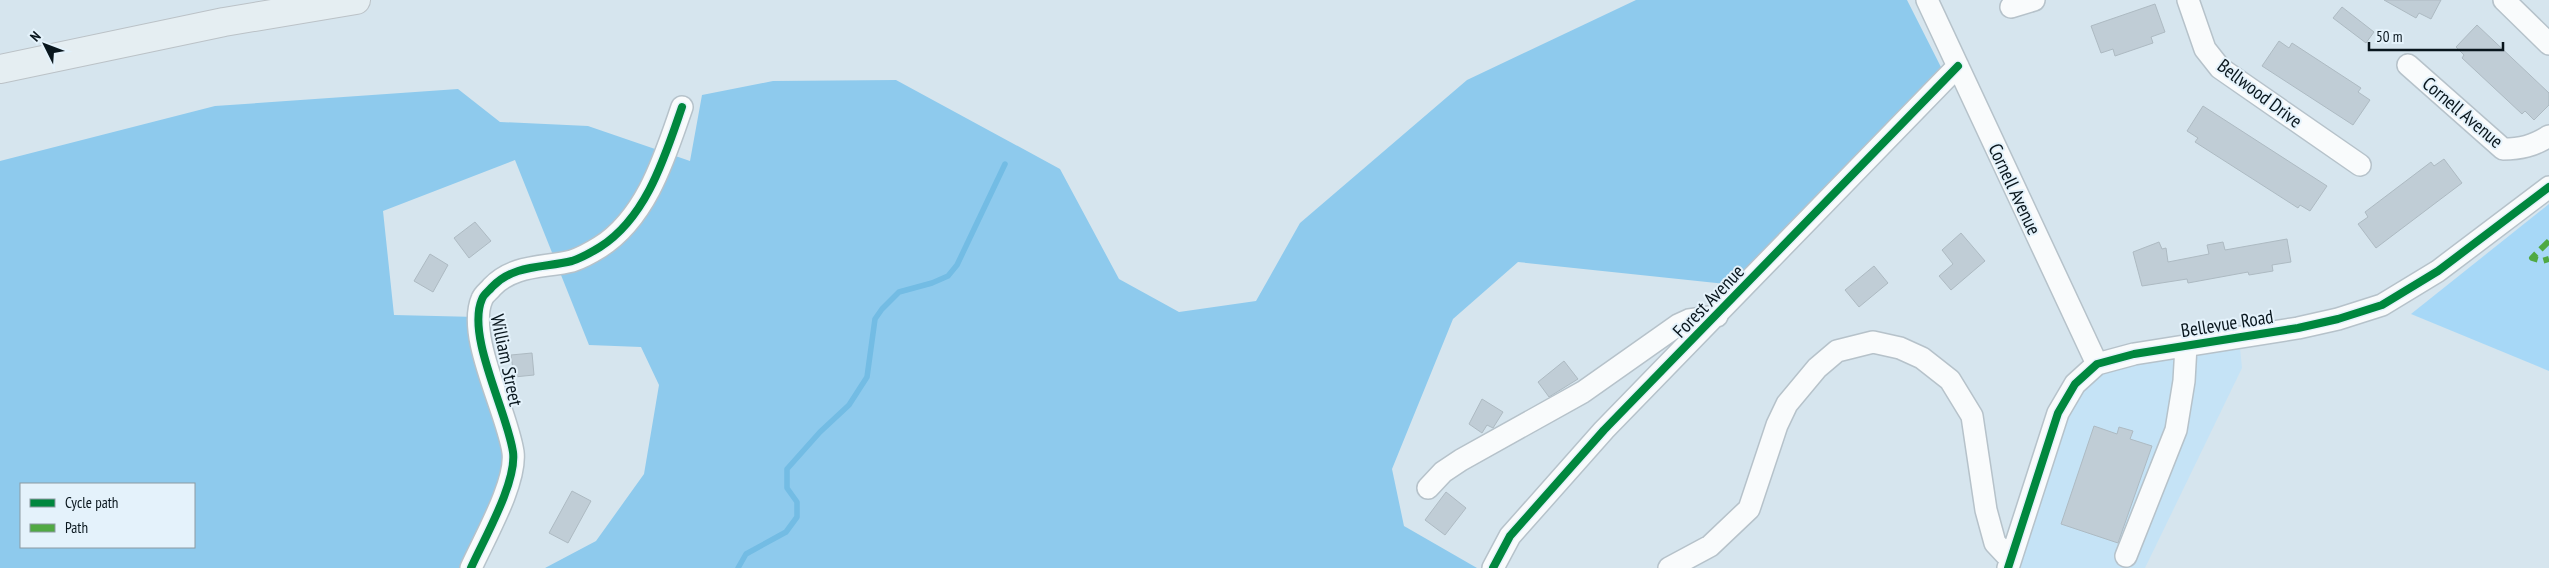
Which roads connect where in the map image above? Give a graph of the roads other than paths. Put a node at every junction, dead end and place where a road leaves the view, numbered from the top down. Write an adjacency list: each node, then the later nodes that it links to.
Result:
1 (356, 0): 10 (highway)
2 (2034, 0): 6 (street)
3 (2188, 0): 13 (street, Bellwood Drive)
4 (2504, 0): 7 (street)
5 (1930, 6): 8 (street, Cornell Avenue)
6 (2011, 7)
7 (2549, 44)
8 (1958, 66): 15 (street, Forest Avenue); 17 (street, Cornell Avenue)
9 (2408, 66): 12 (street, Cornell Avenue)
10 (0, 69)
11 (682, 107): 21 (street, William Street)
12 (2549, 136)
13 (2360, 165)
14 (2549, 187): 16 (street, Bellevue Road)
15 (1717, 316): 18 (street); 22 (street, Forest Avenue)
16 (2186, 346): 17 (street, Bellevue Road); 19 (street)
17 (2097, 364): 20 (street, Bellevue Road)
18 (1428, 488)
19 (2126, 556)
20 (2009, 563): 23 (street)
21 (471, 568)
22 (1494, 568)
23 (1669, 568)

